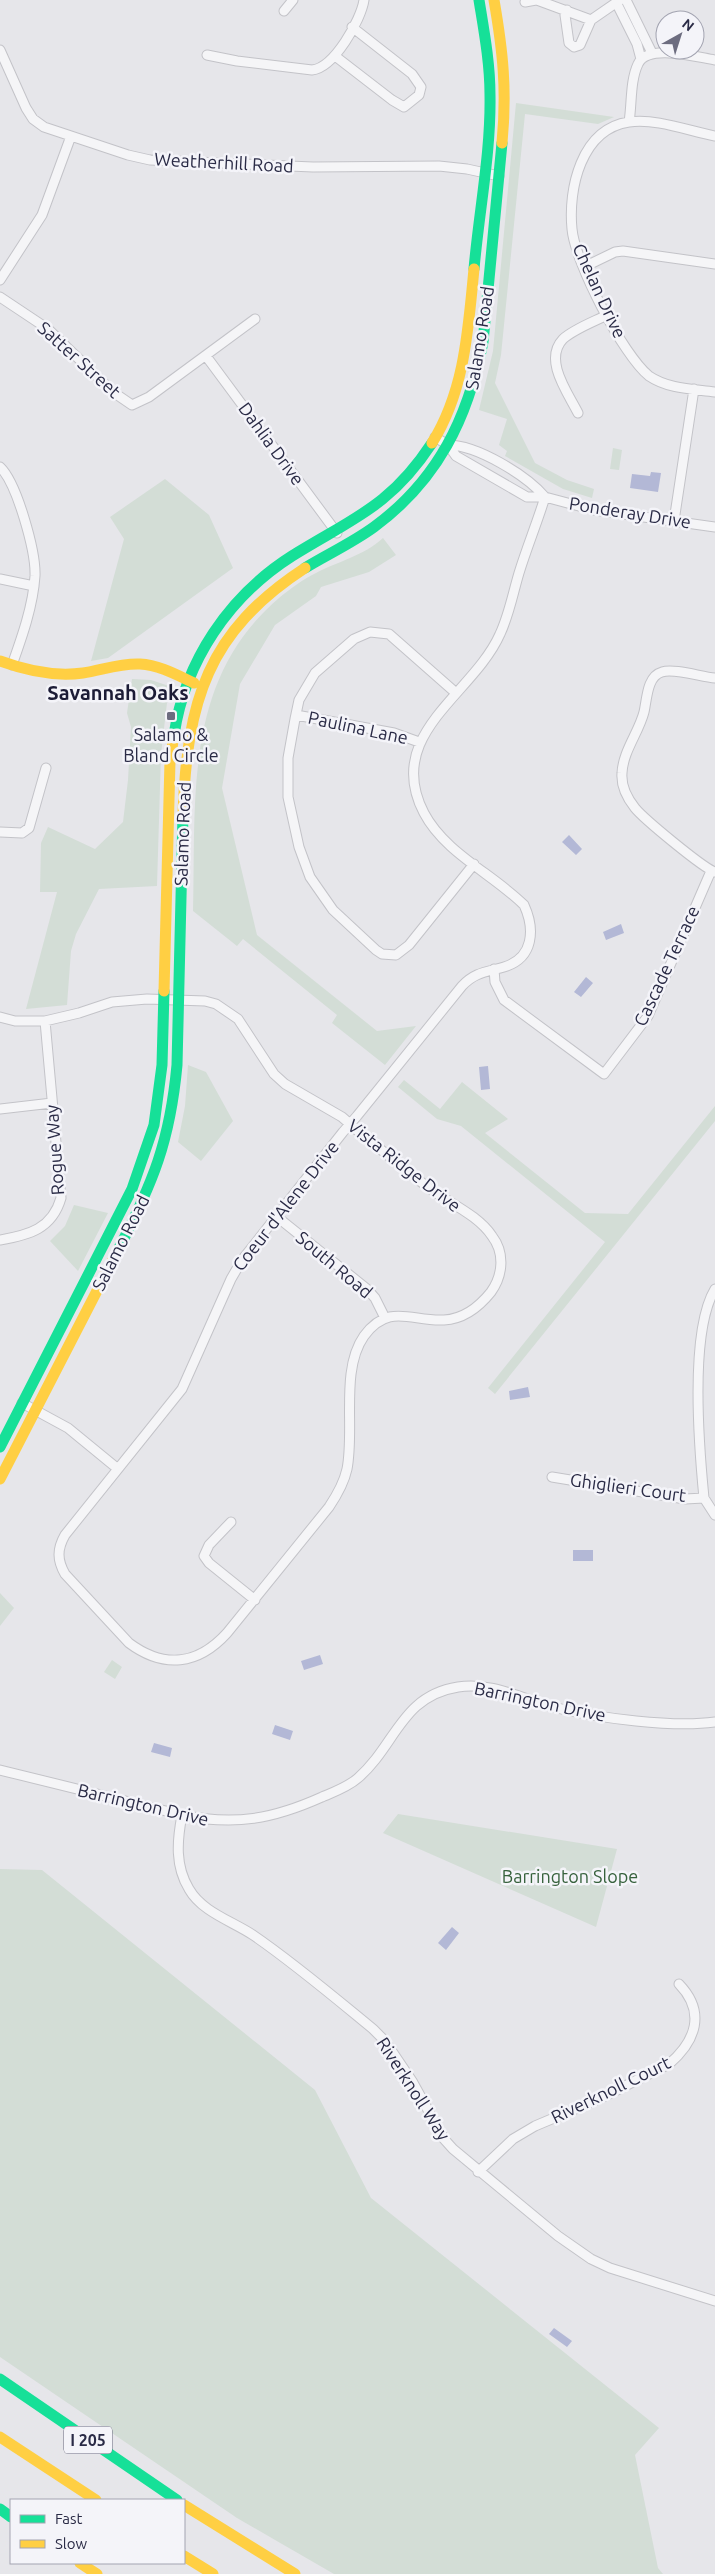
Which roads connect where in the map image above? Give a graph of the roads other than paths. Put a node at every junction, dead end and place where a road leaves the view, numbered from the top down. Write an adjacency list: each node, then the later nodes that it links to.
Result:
1 (293, 0): 10 (street)
2 (364, 0): 12 (street)
3 (479, 0): 22 (main road, Salamo Road)
4 (494, 0): 23 (main road, Salamo Road)
5 (536, 0): 8 (street); 9 (street)
6 (626, 0): 14 (street)
7 (618, 1): 11 (street); 17 (street)
8 (525, 2)
9 (567, 10): 11 (street); 11 (street)
10 (284, 11)
11 (591, 20)
12 (352, 27): 16 (street); 16 (street)
13 (0, 50): 20 (street, Weatherhill Road)
14 (652, 53): 17 (street); 18 (street)
15 (207, 55): 16 (street)
16 (335, 56)
17 (641, 59): 19 (street)
18 (715, 60)
19 (628, 122): 21 (street, Chelan Drive); 25 (street, Chelan Drive)
20 (71, 136): 22 (street, Weatherhill Road); 26 (street)
21 (715, 136)
22 (483, 174): 23 (street, Weatherhill Road); 34 (main road, Salamo Road)
23 (499, 176): 35 (main road, Salamo Road)
24 (715, 264): 25 (street)
25 (584, 267): 28 (street, Chelan Drive)
26 (0, 280)
27 (0, 297): 30 (street, Satter Street)
28 (607, 315): 31 (street, Chelan Drive); 33 (street)
29 (256, 319): 30 (street, Satter Street)
30 (206, 356): 40 (street, Dahlia Drive)
31 (694, 389): 32 (street, Chelan Drive); 38 (street)
32 (715, 392)
33 (578, 413)
34 (435, 437): 35 (street, Ponderay Drive); 40 (main road, Salamo Road)
35 (448, 445): 37 (street, Ponderay Drive); 37 (street, Ponderay Drive); 47 (main road, Salamo Road)
36 (0, 467): 42 (street)
37 (545, 497): 38 (street, Ponderay Drive); 48 (street, Coeur d'Alene Drive)
38 (674, 521): 39 (street, Ponderay Drive)
39 (715, 527)
40 (336, 533): 46 (main road, Salamo Road)
41 (0, 579): 42 (street)
42 (34, 586): 44 (street)
43 (0, 661): 44 (main road)
44 (12, 665): 46 (main road)
45 (715, 678): 54 (street, Cascade Terrace)
46 (187, 680): 47 (main road); 57 (main road, Salamo Road)
47 (202, 687): 56 (main road, Salamo Road)
48 (456, 693): 49 (street); 50 (street, Coeur d'Alene Drive)
49 (296, 715): 50 (street, Paulina Lane); 53 (street)
50 (419, 742): 53 (street, Coeur d'Alene Drive)
51 (46, 768): 52 (street)
52 (0, 832)
53 (474, 864): 55 (street, Coeur d'Alene Drive)
54 (713, 871): 55 (street, Cascade Terrace)
55 (494, 968): 62 (street, Coeur d'Alene Drive)
56 (179, 999): 57 (street, Vista Ridge Drive); 62 (street, Vista Ridge Drive); 68 (main road, Salamo Road)
57 (164, 1000): 59 (street, Vista Ridge Drive); 67 (main road, Salamo Road)
58 (0, 1017): 59 (street, Vista Ridge Drive)
59 (44, 1022): 60 (street, Rogue Way)
60 (52, 1103): 61 (street); 64 (street, Rogue Way)
61 (0, 1109)
62 (350, 1124): 63 (street, Coeur d'Alene Drive); 66 (street, Vista Ridge Drive)
63 (276, 1216): 66 (street, South Road); 70 (street, Coeur d'Alene Drive)
64 (0, 1240)
65 (715, 1290): 73 (street)
66 (385, 1318): 76 (street, Coeur d'Alene Drive)
67 (22, 1403): 68 (street); 69 (main road, Salamo Road)
68 (35, 1410): 70 (street); 72 (main road, Salamo Road)
69 (0, 1447)
70 (118, 1469): 76 (street, Coeur d'Alene Drive)
71 (552, 1477): 73 (street, Ghiglieri Court)
72 (0, 1479)
73 (704, 1498): 74 (street)
74 (715, 1515)
75 (231, 1522): 76 (street)
76 (254, 1600)
77 (715, 1722): 79 (street, Barrington Drive)
78 (0, 1770): 79 (street, Barrington Drive)
79 (182, 1815): 81 (street, Riverknoll Way)
80 (679, 1984): 81 (street, Riverknoll Court)
81 (478, 2172): 82 (street, Riverknoll Way)
82 (715, 2300)
83 (0, 2379): 86 (main road, I 205)
84 (0, 2437): 85 (main road, I 205)
85 (94, 2499)
86 (176, 2499)
87 (185, 2506): 92 (main road)
88 (185, 2557): 91 (main road)
89 (82, 2564): 90 (main road)
90 (97, 2574)
91 (213, 2574)
92 (295, 2574)

